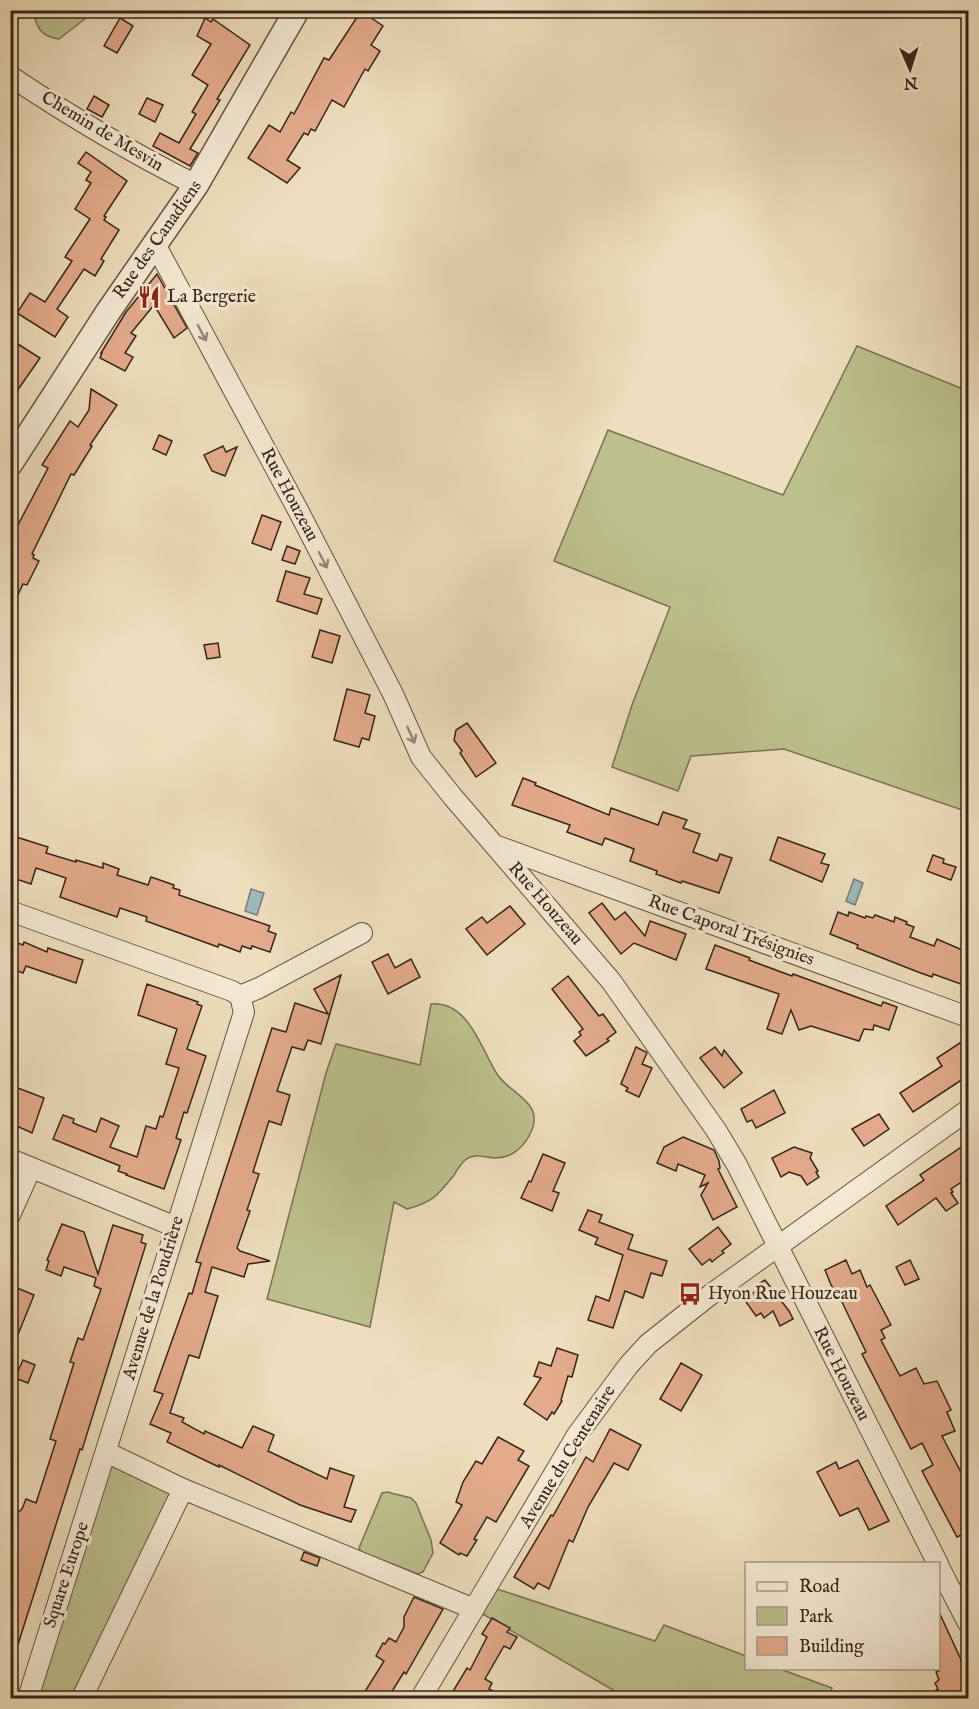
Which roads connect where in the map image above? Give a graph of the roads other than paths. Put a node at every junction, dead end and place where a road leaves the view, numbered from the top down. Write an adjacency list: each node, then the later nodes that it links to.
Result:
1 (297, 10): 3 (street, Rue des Canadiens)
2 (10, 76): 3 (street, Chemin de Mesvin)
3 (196, 184): 4 (street, Rue des Canadiens)
4 (156, 244): 5 (street, Rue des Canadiens); 6 (street, Rue Houzeau, one-way to 6)
5 (10, 464)
6 (494, 845): 10 (street, Rue Caporal Trésignies); 16 (street, Rue Houzeau)
7 (10, 911): 9 (street)
8 (362, 933): 9 (street)
9 (240, 996): 15 (street, Avenue de la Poudrière)
10 (969, 1017)
11 (969, 1110): 16 (street, Avenue du Centenaire)
12 (10, 1159): 13 (street)
13 (31, 1168): 14 (street); 15 (street)
14 (10, 1215)
15 (176, 1227): 17 (street, Avenue de la Poudrière)
16 (777, 1247): 19 (street, Rue Houzeau); 21 (street, Avenue du Centenaire)
17 (106, 1452): 18 (street); 23 (street, Square Europe)
18 (183, 1489): 21 (street); 24 (street)
19 (937, 1562)
20 (940, 1568): 22 (street, Rue Houzeau)
21 (474, 1609): 25 (street, Avenue du Centenaire)
22 (967, 1615)
23 (28, 1698)
24 (82, 1698)
25 (421, 1698)

